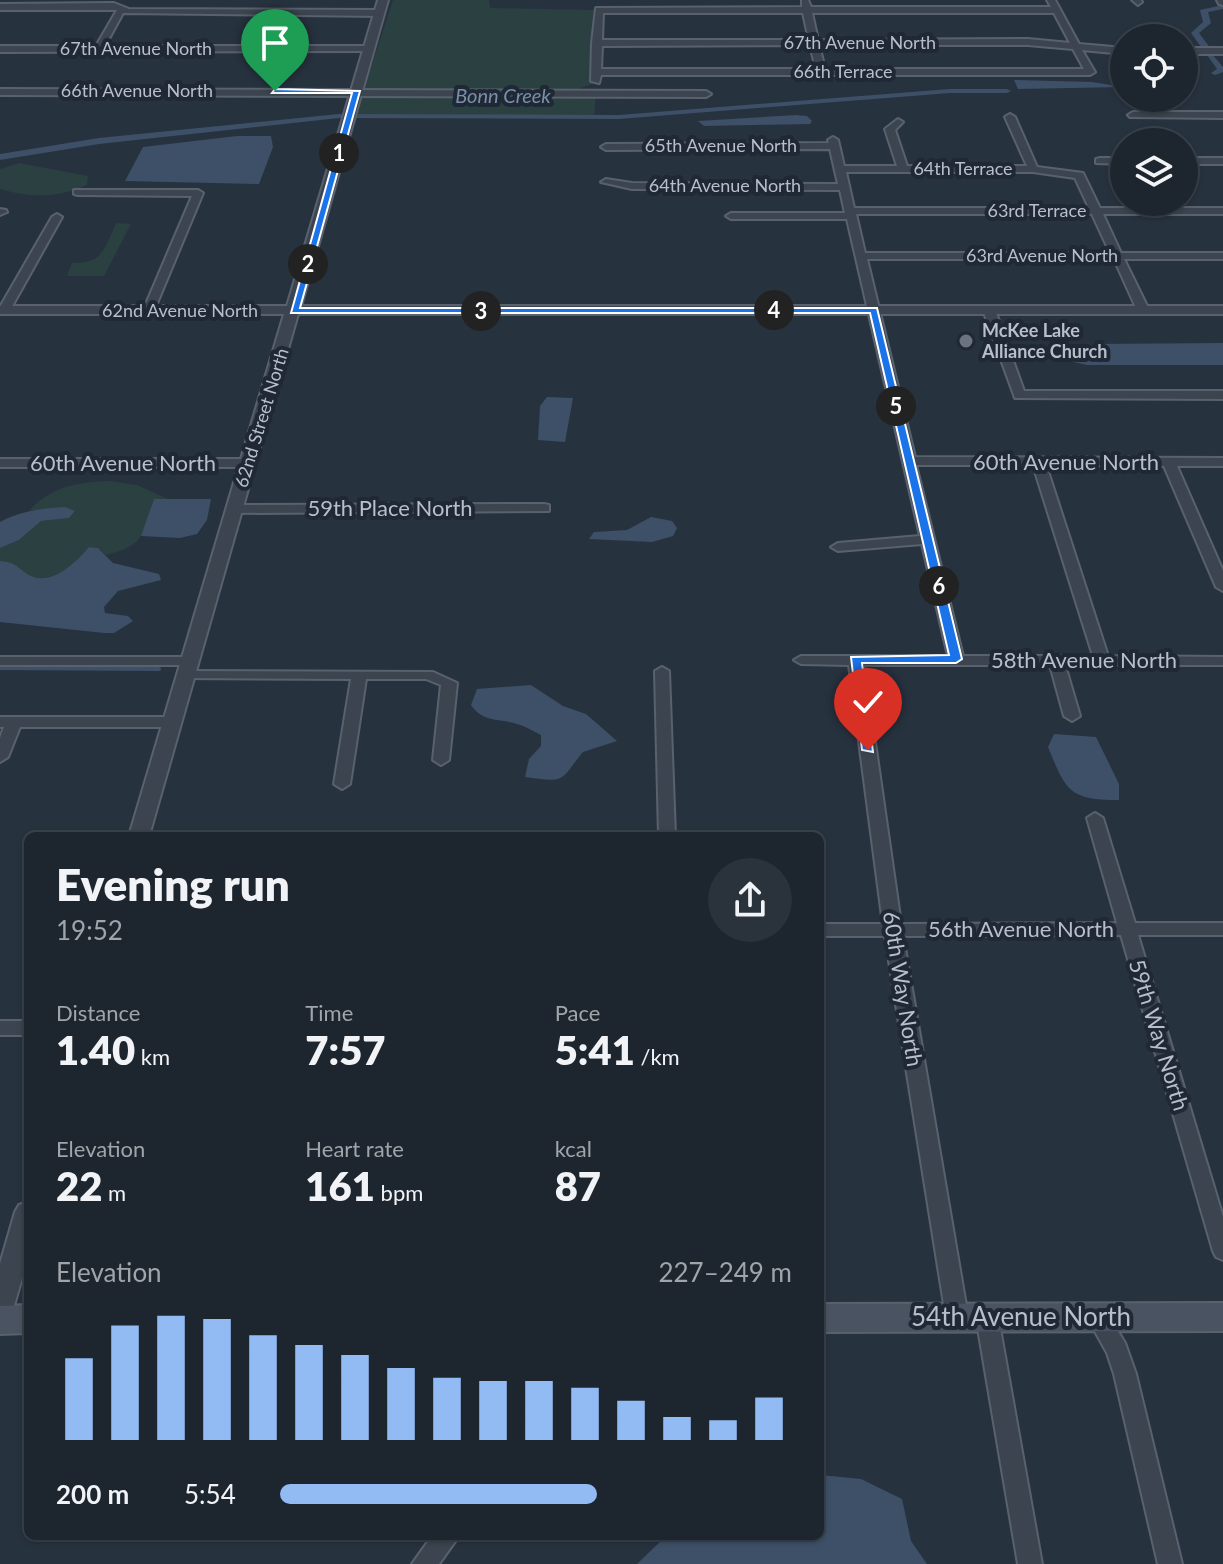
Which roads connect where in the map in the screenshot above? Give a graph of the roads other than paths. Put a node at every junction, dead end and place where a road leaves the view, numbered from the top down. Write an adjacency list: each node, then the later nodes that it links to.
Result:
1 (383, 0): 11 (street, 62nd Street North)
2 (888, 0): 8 (street)
3 (971, 0): 9 (street)
4 (1051, 0): 10 (street)
5 (805, 5): 8 (street); 12 (street); 13 (street)
6 (0, 7): 7 (street)
7 (122, 8): 11 (street); 17 (street)
8 (892, 10): 9 (street)
9 (975, 10): 10 (street)
10 (1056, 10): 14 (street)
11 (380, 13): 15 (street, 62nd Street North)
12 (596, 43): 13 (street, 67th Avenue North); 21 (street)
13 (814, 43): 14 (street, 67th Avenue North); 22 (street)
14 (1076, 46): 18 (street, 67th Avenue North); 22 (street, 66th Terrace)
15 (369, 48): 17 (street, 67th Avenue North); 23 (street, 62nd Street North)
16 (0, 49): 17 (street, 67th Avenue North)
17 (99, 49)
18 (1110, 50)
19 (1198, 51): 20 (street)
20 (1223, 51)
21 (597, 72): 22 (street, 66th Terrace); 25 (street)
22 (822, 74)
23 (356, 91): 24 (street, 66th Avenue North); 25 (street, 66th Avenue North); 56 (street, 62nd Street North)
24 (0, 92)
25 (576, 92): 26 (street, 66th Avenue North)
26 (706, 94)
27 (1133, 115): 28 (street)
28 (1223, 115)
29 (1010, 117): 38 (street)
30 (898, 122): 37 (street)
31 (606, 147): 36 (street, 65th Avenue North)
32 (1100, 161): 33 (street)
33 (1110, 161)
34 (1198, 161): 35 (street)
35 (1223, 161)
36 (840, 169): 37 (street, 64th Terrace); 40 (street)
37 (903, 169): 38 (street, 64th Terrace)
38 (1033, 169): 42 (street, 64th Terrace)
39 (606, 182): 40 (street, 64th Avenue North)
40 (844, 187): 44 (street)
41 (78, 192): 55 (street)
42 (1097, 211): 43 (street, 63rd Terrace); 44 (street, 63rd Terrace); 48 (street)
43 (1223, 211)
44 (850, 213): 45 (street, 63rd Terrace); 47 (street)
45 (731, 216)
46 (57, 217): 50 (street)
47 (861, 256): 48 (street, 63rd Avenue North); 51 (street)
48 (1118, 256): 49 (street, 63rd Avenue North); 53 (street)
49 (1223, 256)
50 (2, 310): 55 (street, 62nd Avenue North)
51 (874, 310): 52 (street, 62nd Avenue North); 56 (street, 62nd Avenue North); 58 (street)
52 (989, 310): 53 (street, 62nd Avenue North); 57 (street)
53 (1143, 310): 54 (street, 62nd Avenue North)
54 (1223, 310)
55 (149, 311): 56 (street, 62nd Avenue North)
56 (294, 311): 63 (street, 62nd Street North)
57 (1223, 395)
58 (909, 461): 59 (street, 60th Avenue North); 66 (street)
59 (1038, 462): 60 (street, 60th Avenue North); 73 (street)
60 (1169, 462): 61 (street, 60th Avenue North); 68 (street)
61 (1223, 462)
62 (0, 463): 63 (street, 60th Avenue North)
63 (246, 463): 65 (street, 62nd Street North)
64 (544, 508): 65 (street, 59th Place North)
65 (236, 509): 76 (street, 62nd Street North)
66 (928, 539): 67 (street); 69 (street)
67 (838, 547)
68 (1223, 587)
69 (956, 659): 71 (street, 58th Avenue North); 72 (street, 58th Avenue North)
70 (801, 660): 71 (street, 58th Avenue North)
71 (856, 660): 91 (street, 60th Way North)
72 (1056, 660): 73 (street, 58th Avenue North); 79 (street)
73 (1102, 660): 75 (street, 58th Avenue North)
74 (0, 661): 76 (street)
75 (1223, 661)
76 (186, 668): 78 (street); 81 (street, 62nd Street North)
77 (662, 671): 87 (street)
78 (359, 675): 83 (street); 84 (street)
79 (1072, 716)
80 (7, 722): 81 (street); 82 (street)
81 (172, 722): 86 (street, 62nd Street North)
82 (0, 757)
83 (441, 760)
84 (342, 784)
85 (1095, 818): 88 (street, 59th Way North)
86 (140, 832)
87 (667, 832)
88 (1127, 929): 89 (street, 56th Avenue North); 91 (street, 56th Avenue North); 95 (street, 59th Way North)
89 (1223, 929)
90 (824, 930): 91 (street, 56th Avenue North)
91 (893, 930): 97 (street, 60th Way North)
92 (0, 1028): 93 (street)
93 (24, 1028)
94 (24, 1226): 96 (street)
95 (1223, 1251)
96 (0, 1309)
97 (972, 1317): 98 (main road, 54th Avenue North); 100 (main road, 54th Avenue North); 105 (street, 60th Way North)
98 (1098, 1317): 99 (main road, 54th Avenue North); 106 (street)
99 (1223, 1317)
100 (824, 1318)
101 (24, 1319): 102 (main road)
102 (0, 1320)
103 (444, 1540): 104 (street)
104 (424, 1564)
105 (1030, 1564)
106 (1170, 1564)

